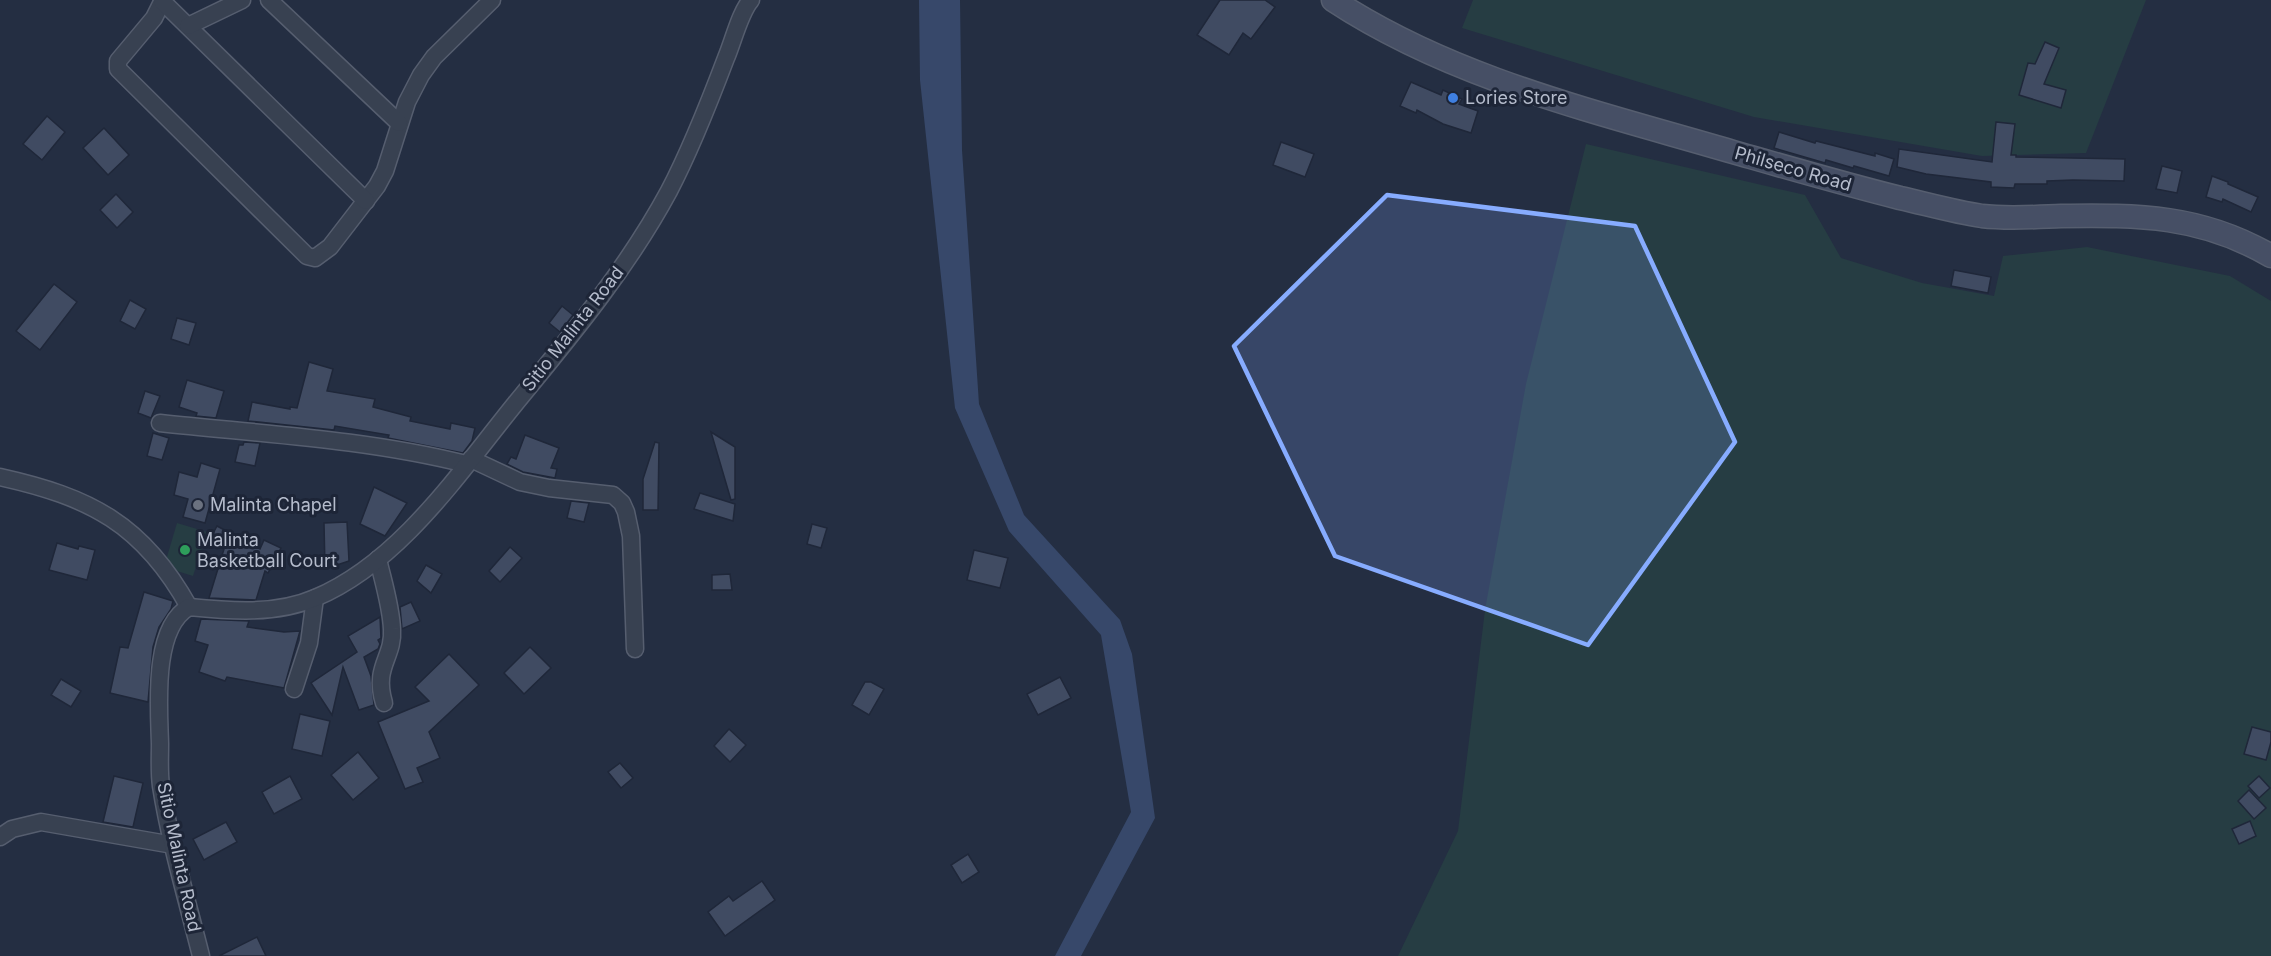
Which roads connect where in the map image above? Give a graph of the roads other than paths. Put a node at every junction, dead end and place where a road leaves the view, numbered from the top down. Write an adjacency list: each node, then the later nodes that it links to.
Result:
1 (242, 0): 7 (street)
2 (269, 0): 8 (street)
3 (492, 0): 8 (street)
4 (751, 0): 12 (street, Sitio Malinta Road)
5 (1333, 0): 10 (street, Philseco Road)
6 (163, 1): 7 (street); 9 (street)
7 (188, 26): 9 (street)
8 (399, 123): 9 (street)
9 (366, 201)
10 (2271, 256)
11 (160, 423): 12 (street)
12 (468, 461): 14 (street, Sitio Malinta Road); 17 (street)
13 (0, 477): 16 (street)
14 (378, 559): 15 (street, Sitio Malinta Road); 19 (street)
15 (315, 598): 16 (street, Sitio Malinta Road); 18 (street)
16 (189, 607): 21 (street, Sitio Malinta Road)
17 (635, 649)
18 (294, 689)
19 (384, 703)
20 (0, 837): 21 (street)
21 (173, 845): 22 (street, Sitio Malinta Road)
22 (201, 956)

